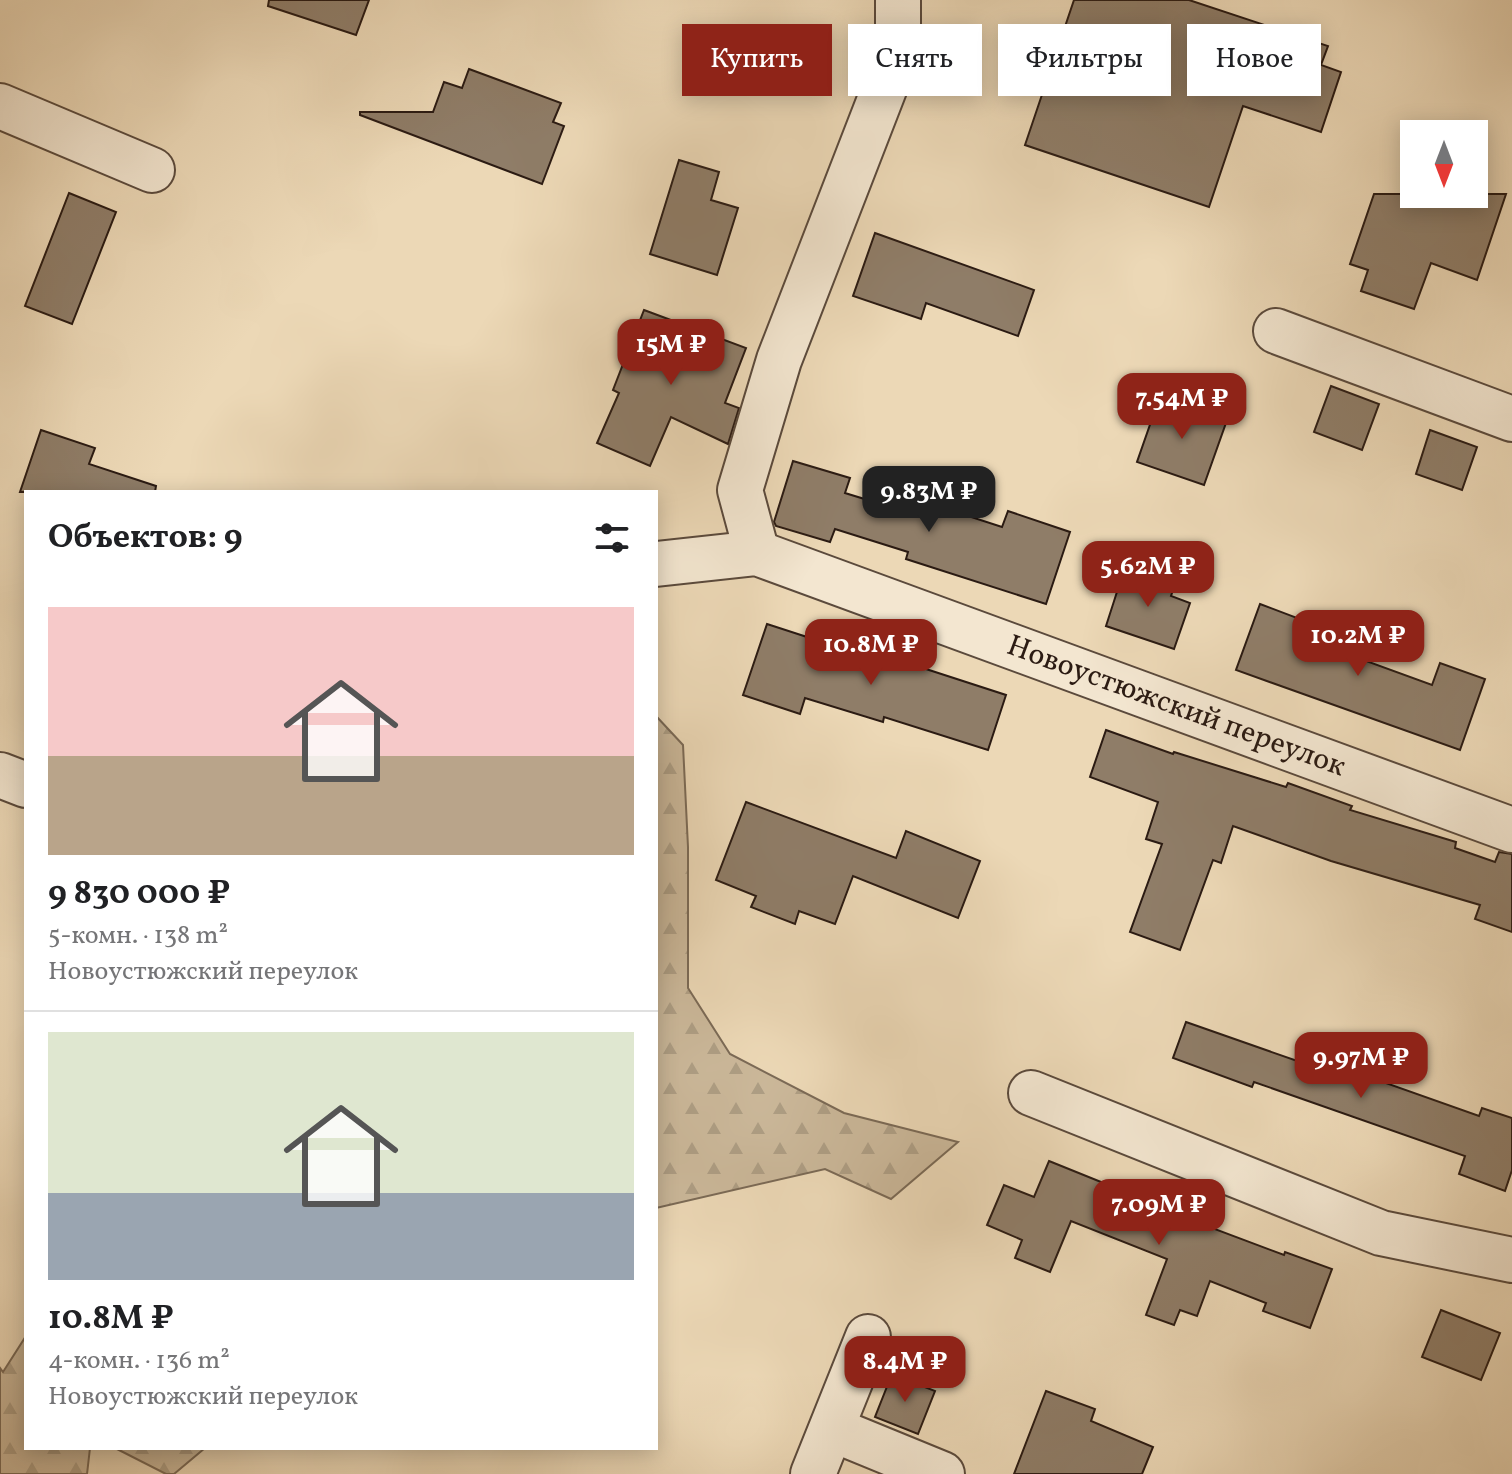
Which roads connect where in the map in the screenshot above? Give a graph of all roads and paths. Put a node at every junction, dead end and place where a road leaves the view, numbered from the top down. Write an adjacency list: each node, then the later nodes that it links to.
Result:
1 (898, 0): 6 (street)
2 (0, 106): 3 (street)
3 (152, 170)
4 (1276, 331): 5 (street)
5 (1512, 419)
6 (757, 553): 7 (street, Новоустюжский переулок); 10 (street, Новоустюжский переулок)
7 (658, 564)
8 (0, 775): 9 (street)
9 (24, 784)
10 (1512, 830)
11 (1031, 1093): 12 (street)
12 (1512, 1260)
13 (868, 1337): 14 (street)
14 (832, 1429): 15 (street); 16 (street)
15 (813, 1474)
16 (942, 1474)

